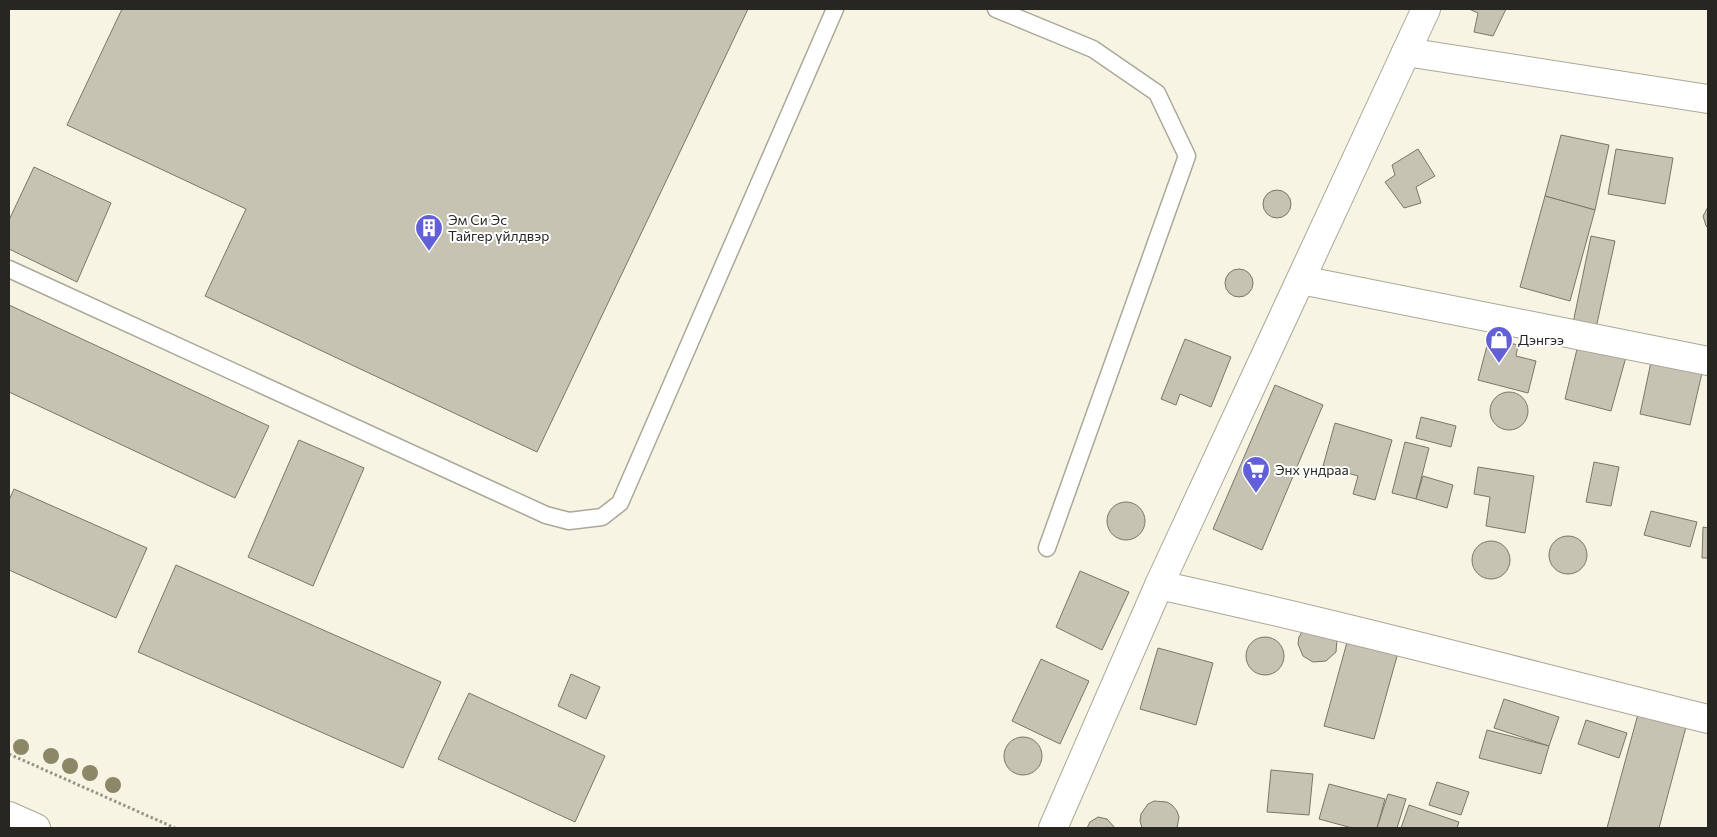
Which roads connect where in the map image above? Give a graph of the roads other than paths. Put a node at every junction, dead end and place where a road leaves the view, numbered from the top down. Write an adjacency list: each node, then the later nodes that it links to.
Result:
1 (835, 9): 6 (lane)
2 (996, 9): 9 (lane)
3 (1426, 9): 4 (main road)
4 (1406, 52): 5 (main road); 7 (main road)
5 (1708, 99)
6 (9, 269)
7 (1301, 280): 8 (main road); 10 (main road)
8 (1708, 361)
9 (1047, 548)
10 (1159, 584): 11 (main road); 14 (main road)
11 (1708, 719)
12 (9, 816): 13 (main road)
13 (36, 828)
14 (1052, 828)

